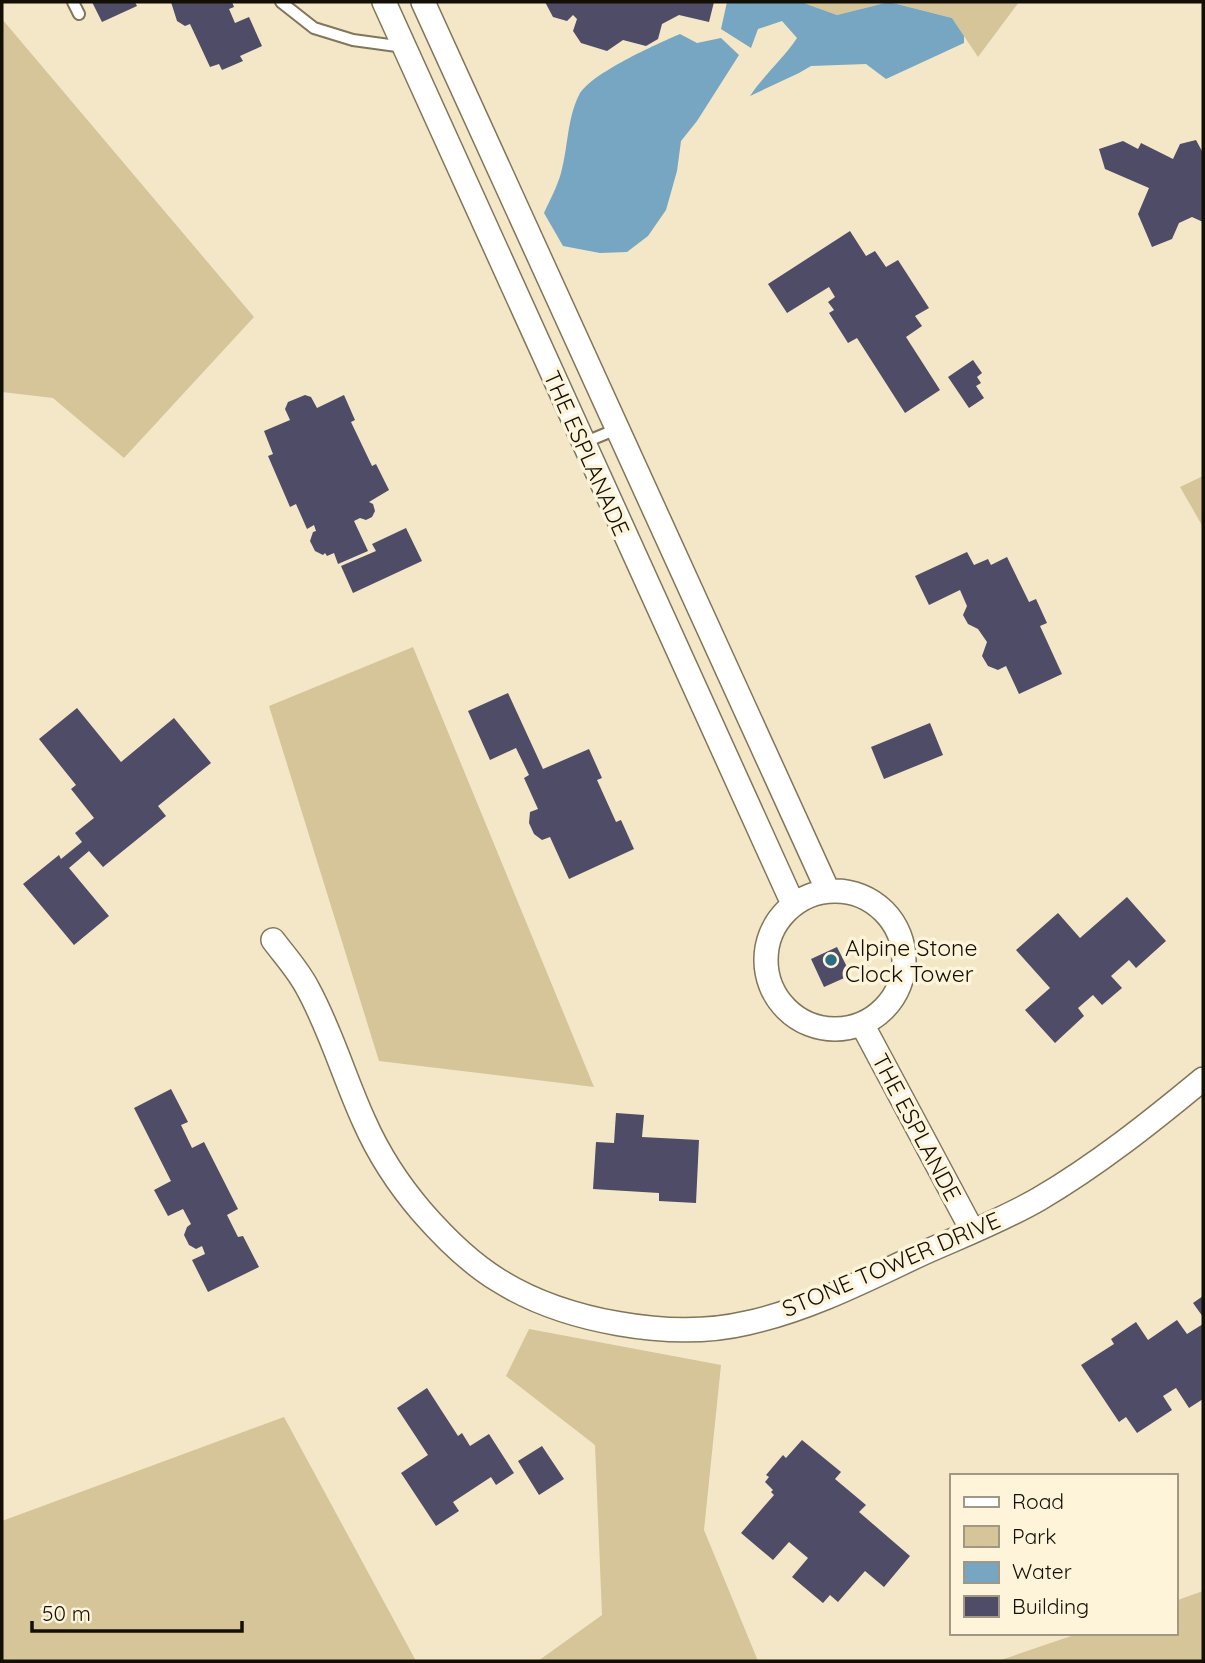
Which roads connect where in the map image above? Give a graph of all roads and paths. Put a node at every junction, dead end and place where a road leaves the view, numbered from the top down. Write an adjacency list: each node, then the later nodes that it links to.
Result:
1 (73, 2): 5 (lane)
2 (281, 2): 6 (lane)
3 (384, 2): 6 (street, THE ESPLANADE)
4 (423, 2): 7 (street, THE ESPLANADE)
5 (79, 14)
6 (404, 47): 8 (street, THE ESPLANADE)
7 (617, 429): 8 (lane); 9 (street, THE ESPLANADE)
8 (583, 443): 10 (street, THE ESPLANADE)
9 (828, 891): 10 (street); 12 (street)
10 (793, 904): 12 (street)
11 (273, 940): 14 (street, STONE TOWER DRIVE)
12 (862, 1024): 14 (street, THE ESPLANDE)
13 (1203, 1079): 14 (street, STONE TOWER DRIVE)
14 (972, 1230)

